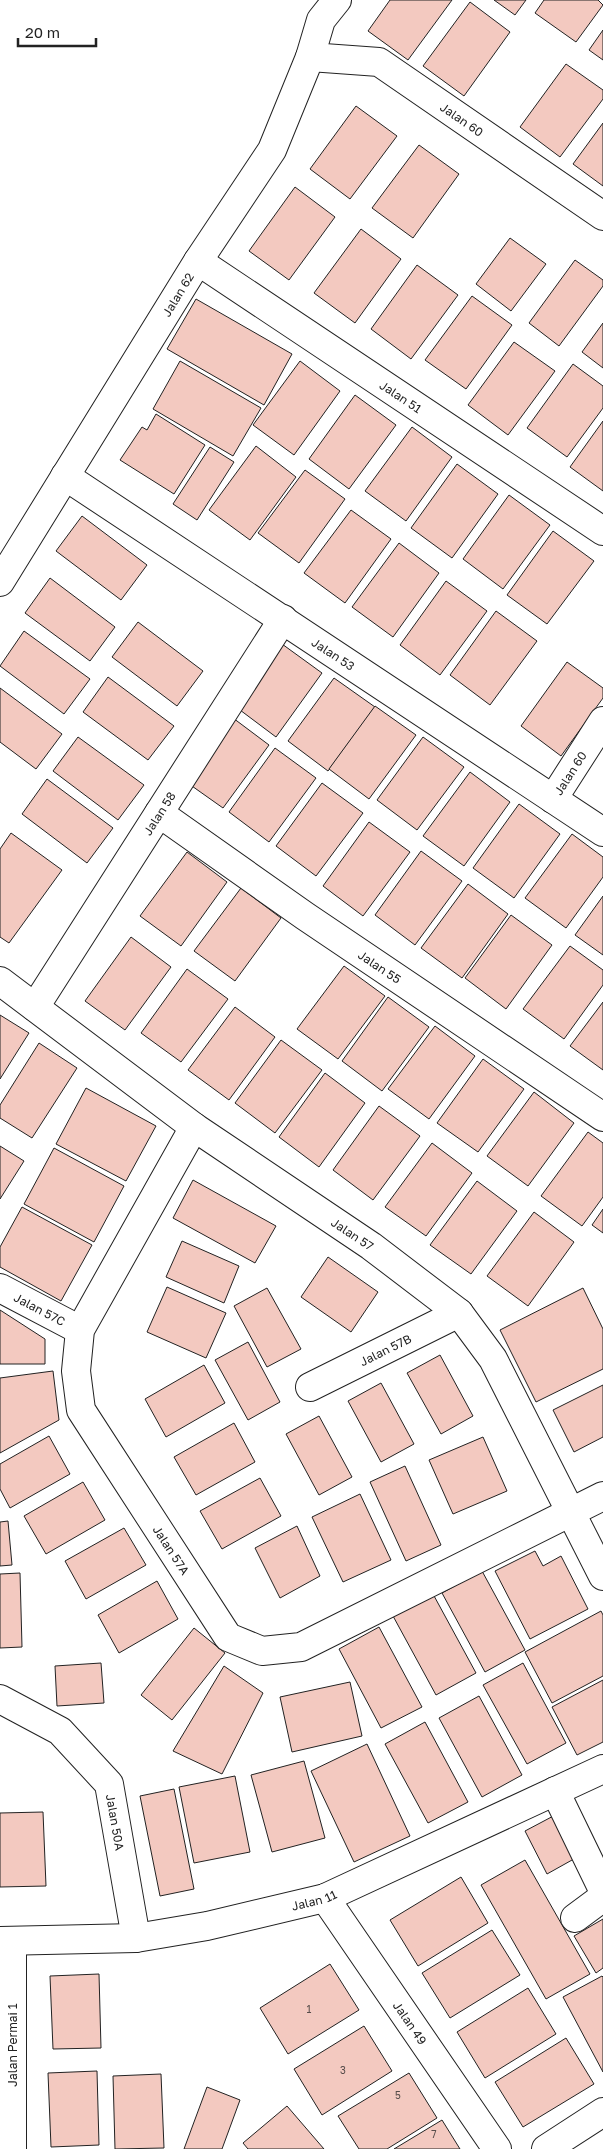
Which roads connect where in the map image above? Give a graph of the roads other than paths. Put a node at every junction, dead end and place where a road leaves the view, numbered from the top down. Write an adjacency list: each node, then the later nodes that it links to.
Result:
1 (337, 0): 2 (street, Jalan 62)
2 (310, 57): 3 (street, Jalan 60); 4 (street, Jalan 62)
3 (603, 216)
4 (198, 261): 5 (street, Jalan 62); 6 (street, Jalan 51)
5 (65, 476): 7 (street, Jalan 62); 8 (street, Jalan 53)
6 (603, 531)
7 (0, 582)
8 (283, 619): 10 (street, Jalan 53); 11 (street, Jalan 58)
9 (603, 721): 10 (street, Jalan 60)
10 (553, 799): 12 (street, Jalan 53)
11 (159, 813): 14 (street, Jalan 58); 15 (street, Jalan 55)
12 (603, 832)
13 (0, 981): 14 (street, Jalan 57)
14 (35, 1007): 16 (street, Jalan 57)
15 (603, 1117)
16 (194, 1127): 18 (street, Jalan 57); 19 (street, Jalan 57A)
17 (0, 1288): 19 (street, Jalan 57C)
18 (459, 1313): 20 (street, Jalan 57B); 22 (street, Jalan 57)
19 (80, 1330): 22 (street, Jalan 57A)
20 (310, 1387)
21 (603, 1496): 22 (street, Jalan 57A)
22 (570, 1513): 23 (street, Jalan 57)
23 (603, 1576)
24 (0, 1699): 30 (street, Jalan 50A)
25 (603, 1769): 26 (street, Jalan 11)
26 (555, 1792): 27 (street); 28 (street, Jalan 11)
27 (603, 1890): 29 (street)
28 (325, 1898): 30 (street, Jalan 11); 34 (street, Jalan 49)
29 (575, 1918)
30 (136, 1938): 31 (street, Jalan 11)
31 (6, 1941): 33 (street, Jalan Permai 1)
32 (603, 2112): 35 (street)
33 (12, 2149)
34 (497, 2149)
35 (546, 2149)

